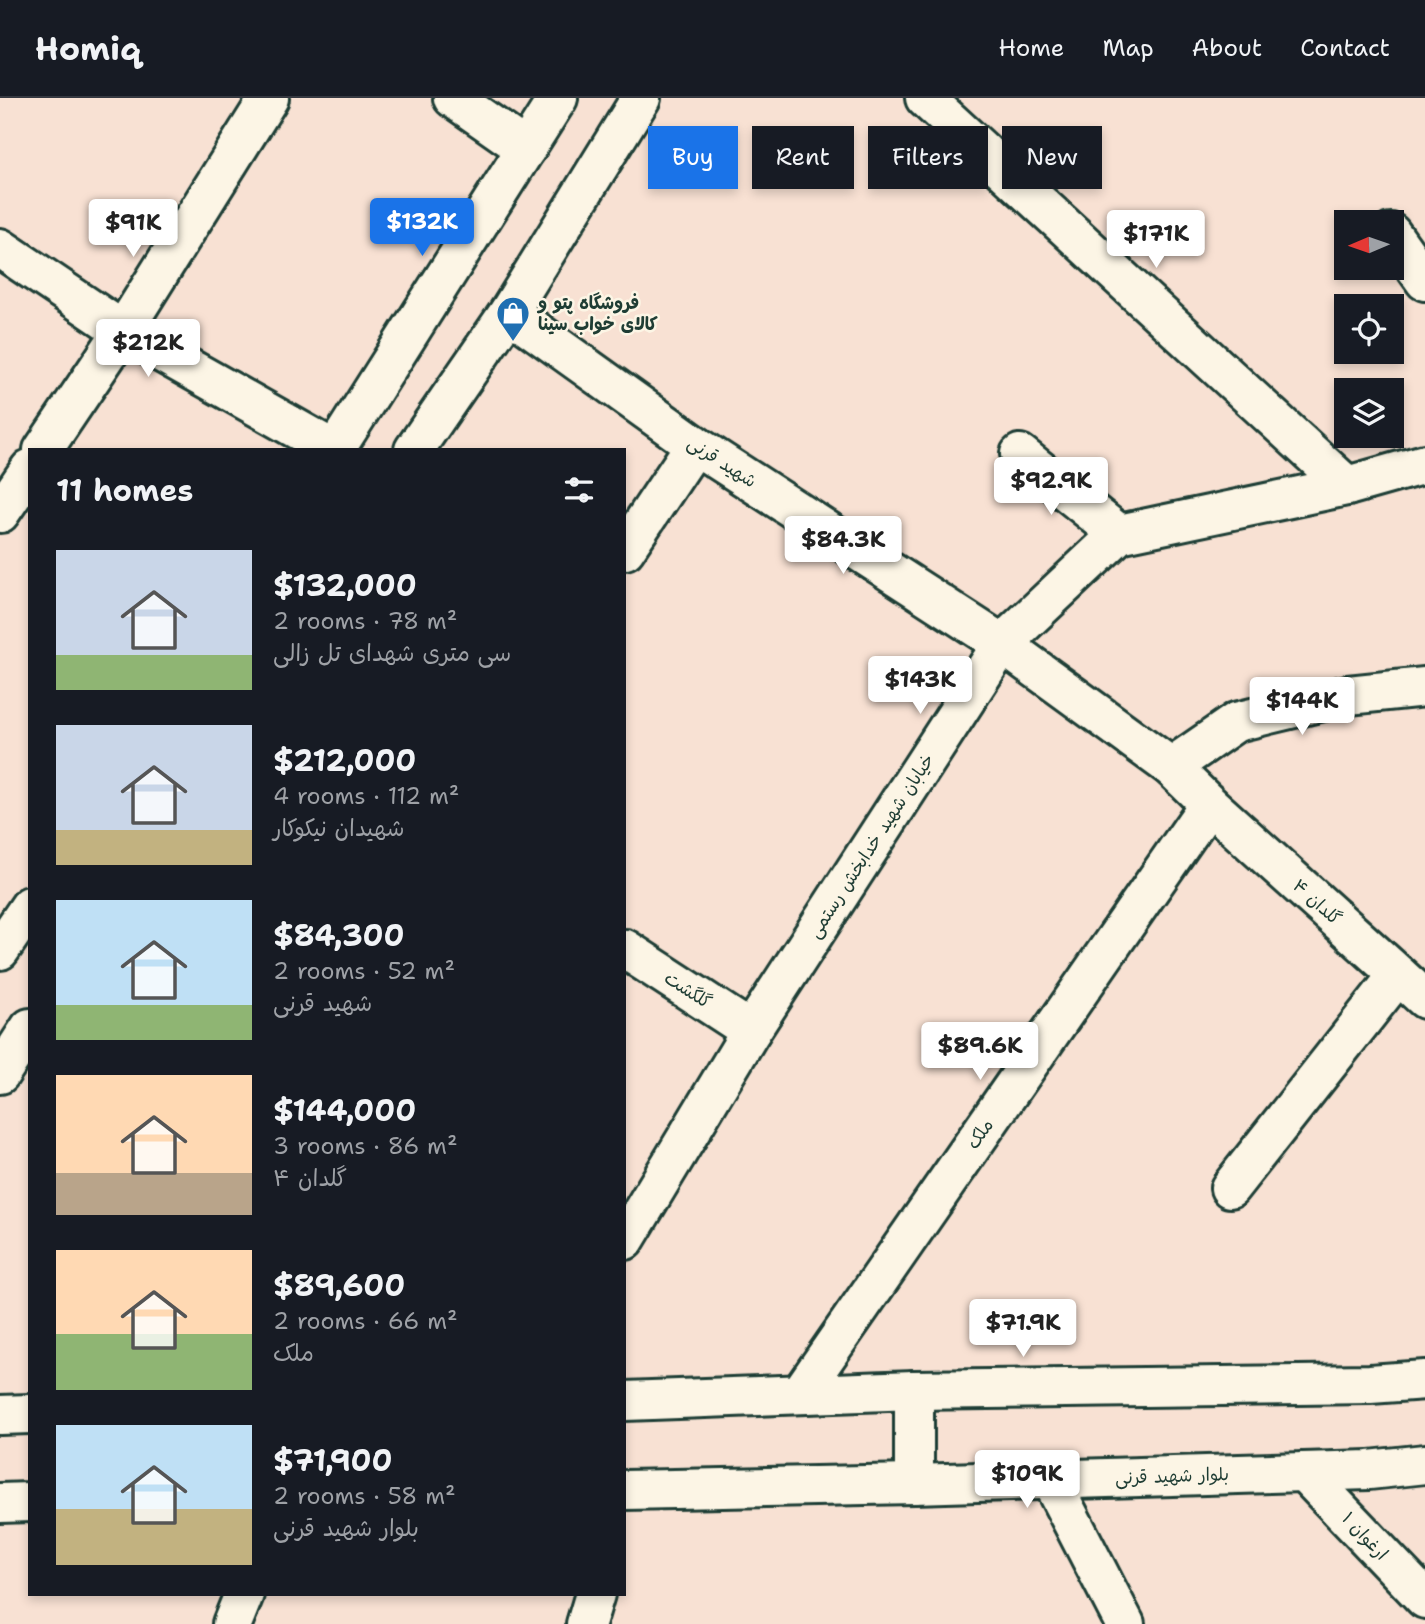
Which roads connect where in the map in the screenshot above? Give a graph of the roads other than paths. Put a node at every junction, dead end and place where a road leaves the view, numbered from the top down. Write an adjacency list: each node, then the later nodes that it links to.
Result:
1 (268, 98): 11 (street)
2 (453, 98): 6 (street)
3 (558, 98): 6 (street)
4 (641, 98): 10 (street)
5 (925, 98): 20 (street)
6 (526, 149): 15 (street)
7 (0, 248): 11 (street)
8 (1404, 251): 9 (street)
9 (1425, 281)
10 (509, 312): 12 (street, شهید قرنی); 16 (street)
11 (123, 331): 13 (street); 14 (street)
12 (695, 445): 23 (street); 24 (street, شهید قرنی)
13 (44, 448)
14 (331, 448)
15 (336, 448)
16 (415, 448)
17 (1020, 454): 22 (street)
18 (1425, 464): 20 (street)
19 (28, 472): 21 (street)
20 (1347, 486): 22 (street)
21 (0, 513)
22 (1119, 534): 24 (street, خیابان شهید خدابخش رستمی)
23 (626, 548)
24 (1002, 644): 26 (street, شهید قرنی); 33 (street, خیابان شهید خدابخش رستمی)
25 (1425, 687): 26 (street)
26 (1171, 767): 27 (street, شهید قرنی)
27 (1209, 804): 31 (street, گلدان ۴); 39 (street, ملک)
28 (28, 909): 29 (street)
29 (0, 950)
30 (626, 950): 33 (street, گلگشت)
31 (1412, 987): 35 (street)
32 (28, 1031): 34 (street)
33 (751, 1031): 36 (street, خیابان شهید خدابخش رستمی)
34 (0, 1074)
35 (1230, 1188)
36 (626, 1238)
37 (1425, 1380): 38 (street)
38 (914, 1390): 39 (street); 46 (street)
39 (800, 1394): 40 (street)
40 (626, 1401)
41 (28, 1414): 42 (street)
42 (0, 1415)
43 (1425, 1464): 44 (street, بلوار شهید قرنی)
44 (1304, 1472): 45 (street, بلوار شهید قرنی); 53 (street, ارغوان ۱)
45 (1050, 1479): 46 (street, بلوار شهید قرنی); 50 (street)
46 (914, 1484): 47 (street, بلوار شهید قرنی)
47 (626, 1493)
48 (28, 1502): 49 (street)
49 (0, 1503)
50 (1104, 1581): 56 (street); 57 (street)
51 (243, 1596): 54 (street)
52 (594, 1596): 55 (street)
53 (1425, 1599)
54 (232, 1624)
55 (586, 1624)
56 (1125, 1624)
57 (1147, 1624)

